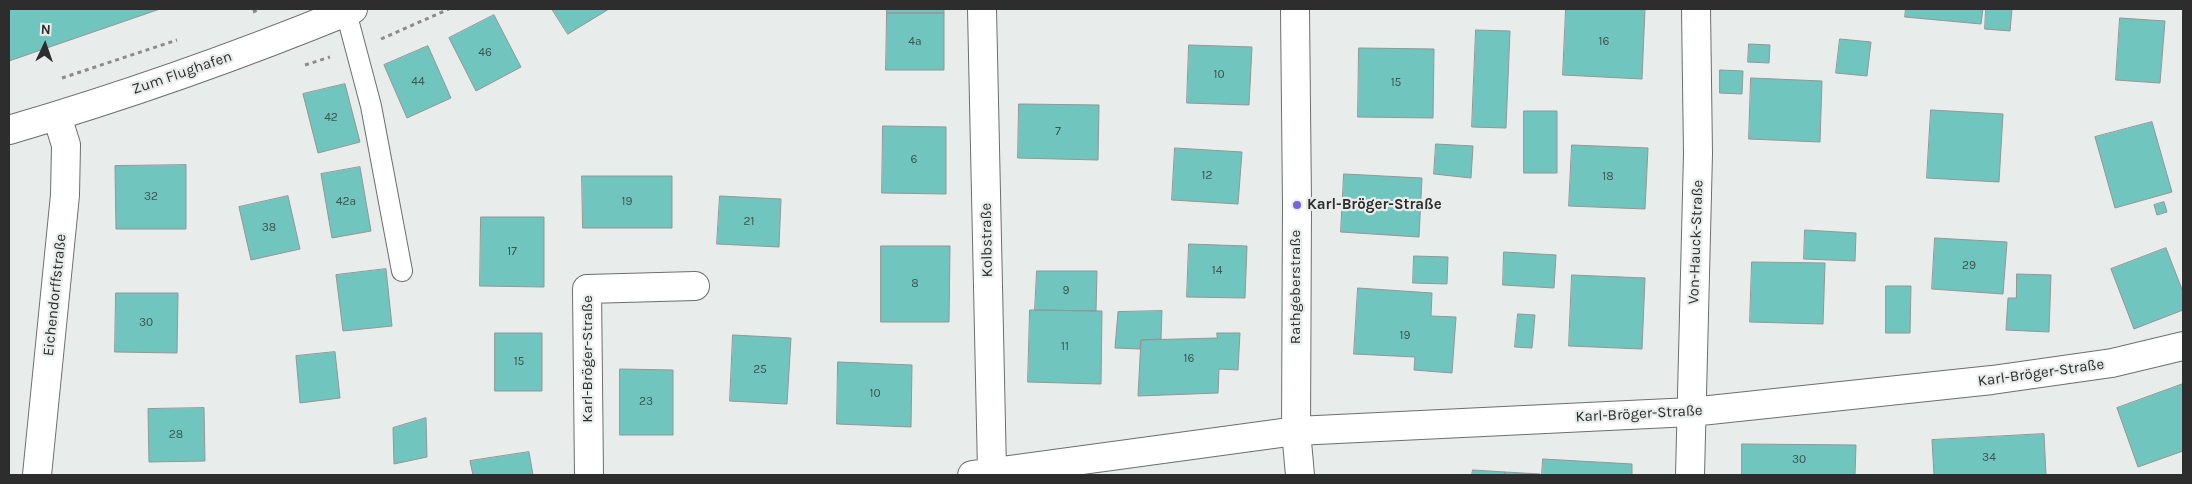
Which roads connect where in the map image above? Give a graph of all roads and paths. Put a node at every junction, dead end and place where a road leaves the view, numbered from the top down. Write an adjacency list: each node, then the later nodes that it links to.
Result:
1 (260, 9): 6 (path)
2 (982, 9): 16 (street, Kolbstraße)
3 (1295, 9): 15 (street, Rathgeberstraße)
4 (1696, 9): 14 (street, Von-Hauck-Straße)
5 (349, 10): 9 (street, Zum Flughafen); 11 (lane)
6 (251, 13)
7 (186, 36): 8 (path)
8 (56, 80)
9 (57, 116): 10 (street, Zum Flughafen); 17 (street, Eichendorffstraße)
10 (9, 130)
11 (402, 272)
12 (694, 286): 18 (street, Karl-Bröger-Straße)
13 (2183, 346): 14 (street, Karl-Bröger-Straße)
14 (1691, 412): 15 (street, Karl-Bröger-Straße); 20 (street, Von-Hauck-Straße)
15 (1296, 432): 16 (street, Karl-Bröger-Straße); 19 (street, Rathgeberstraße)
16 (982, 473)
17 (37, 475)
18 (589, 475)
19 (1300, 475)
20 (1690, 475)

